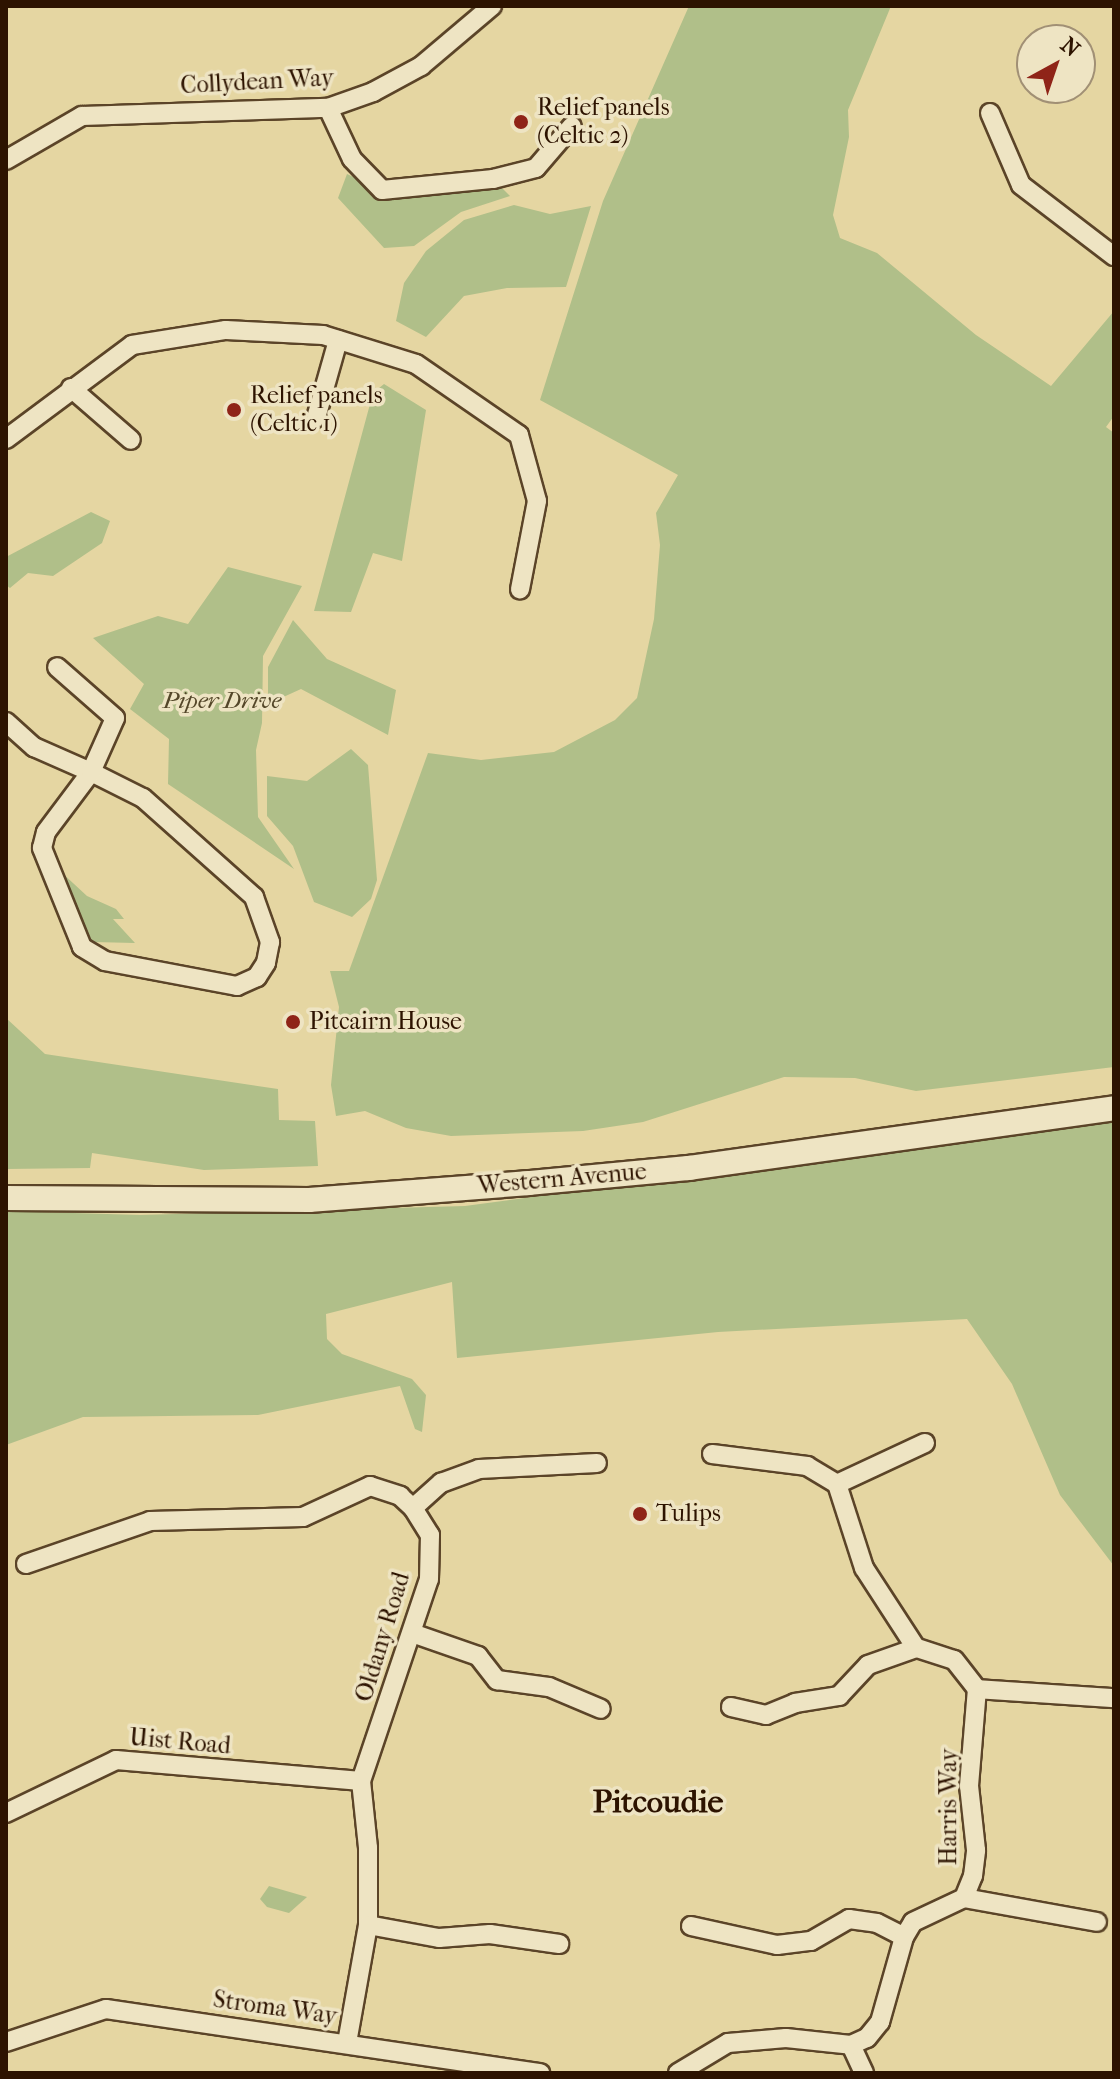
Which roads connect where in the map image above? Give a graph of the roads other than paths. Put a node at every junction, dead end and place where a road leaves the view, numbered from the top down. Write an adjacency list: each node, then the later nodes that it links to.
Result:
1 (492, 6): 2 (street, Collydean Way)
2 (328, 108): 4 (street); 5 (street, Collydean Way)
3 (990, 113): 6 (street)
4 (572, 126)
5 (6, 160)
6 (1114, 256)
7 (338, 340): 8 (street); 9 (street); 12 (street)
8 (71, 388): 10 (street); 11 (street)
9 (316, 418)
10 (6, 439)
11 (131, 440)
12 (520, 589)
13 (57, 667): 15 (street)
14 (6, 722): 15 (street)
15 (91, 772): 15 (street)
16 (1114, 1108): 17 (main road, Western Avenue)
17 (6, 1198)
18 (925, 1443): 21 (street)
19 (712, 1454): 21 (street)
20 (597, 1463): 22 (street)
21 (837, 1484): 25 (street)
22 (413, 1508): 23 (street); 24 (street, Oldany Road)
23 (26, 1564)
24 (412, 1633): 29 (street); 30 (street, Oldany Road)
25 (916, 1648): 26 (street); 28 (street)
26 (977, 1689): 27 (street); 32 (street, Harris Way)
27 (1114, 1698)
28 (731, 1707)
29 (601, 1709)
30 (361, 1781): 31 (street, Uist Road); 34 (street, Oldany Road)
31 (6, 1813)
32 (964, 1898): 33 (street); 36 (street, Harris Way)
33 (1097, 1922)
34 (368, 1925): 37 (street); 39 (street, Oldany Road)
35 (691, 1926): 36 (street)
36 (904, 1937): 40 (street)
37 (559, 1944)
38 (6, 2042): 39 (street, Stroma Way)
39 (347, 2043): 41 (street, Stroma Way)
40 (851, 2045): 42 (street); 43 (street)
41 (540, 2073)
42 (678, 2073)
43 (864, 2073)

